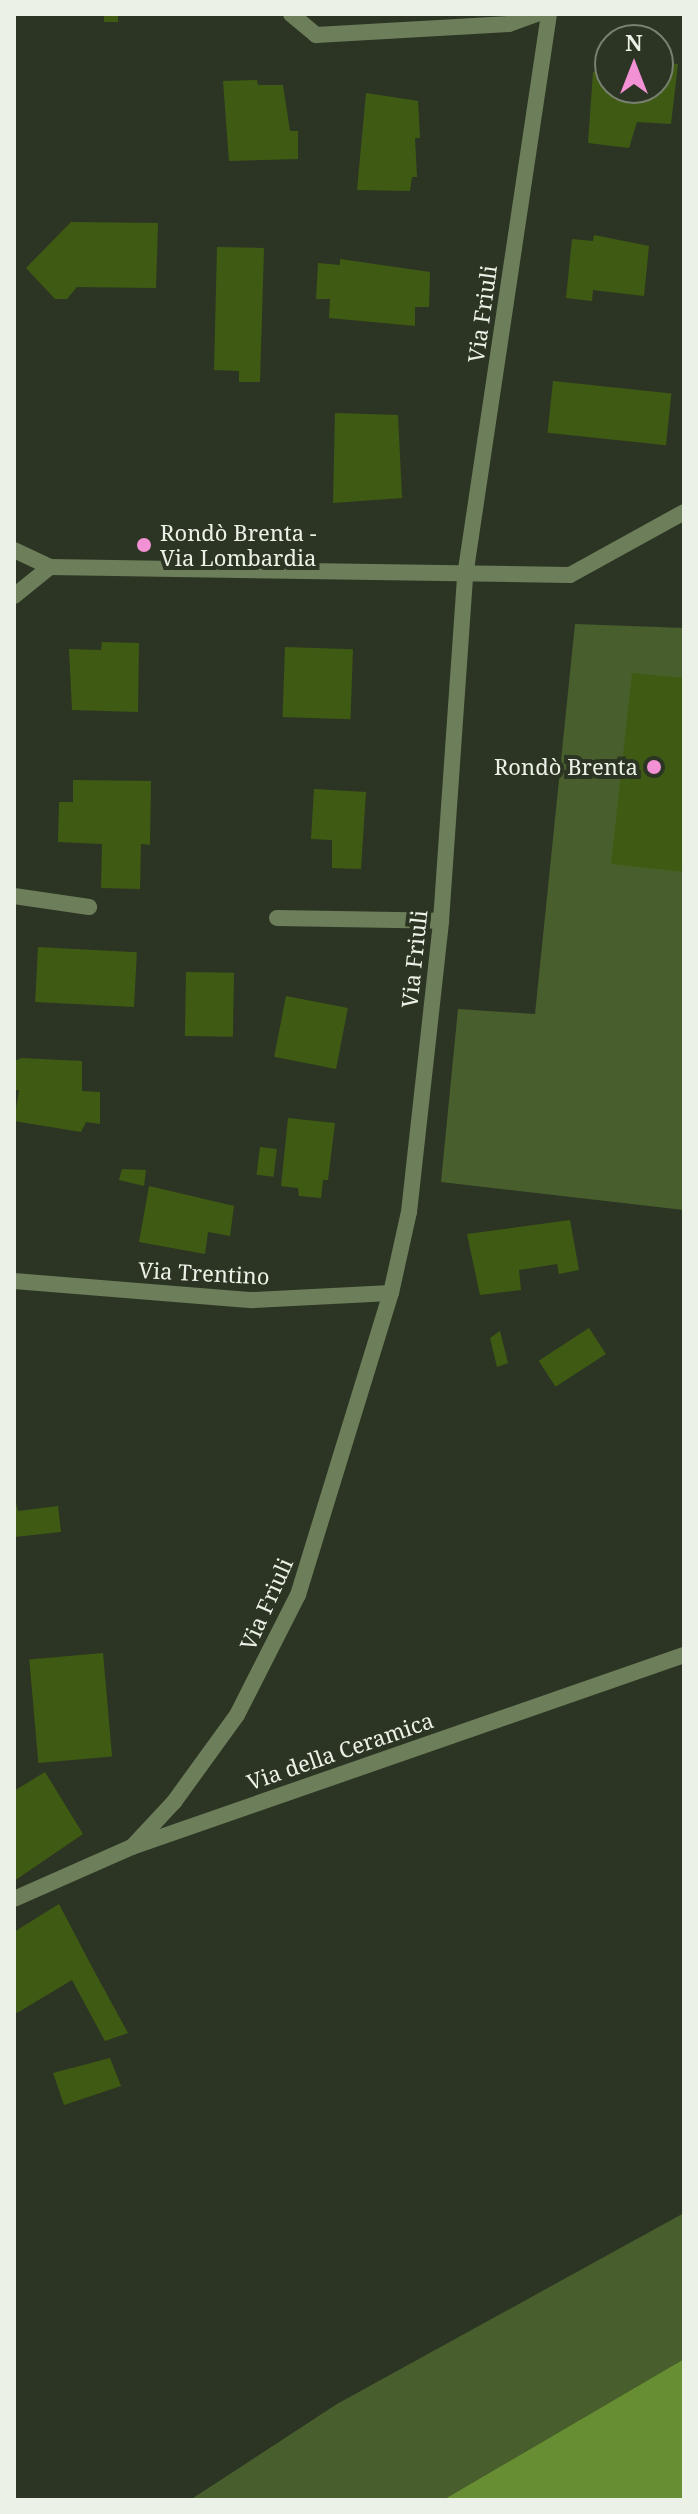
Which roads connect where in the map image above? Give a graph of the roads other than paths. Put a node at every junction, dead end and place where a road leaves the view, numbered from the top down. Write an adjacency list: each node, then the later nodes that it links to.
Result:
1 (291, 14): 2 (street)
2 (537, 14)
3 (549, 14): 7 (street, Via Friuli)
4 (684, 512): 7 (street)
5 (14, 550): 6 (street)
6 (50, 567): 7 (street); 8 (street)
7 (465, 576): 12 (street, Via Friuli)
8 (14, 596)
9 (14, 896): 10 (street)
10 (89, 907)
11 (277, 918): 12 (street)
12 (441, 921): 14 (street, Via Friuli)
13 (14, 1281): 14 (street, Via Trentino)
14 (391, 1293): 16 (street, Via Friuli)
15 (684, 1655): 16 (street, Via della Ceramica)
16 (132, 1847): 17 (street, Via della Ceramica)
17 (14, 1899)

